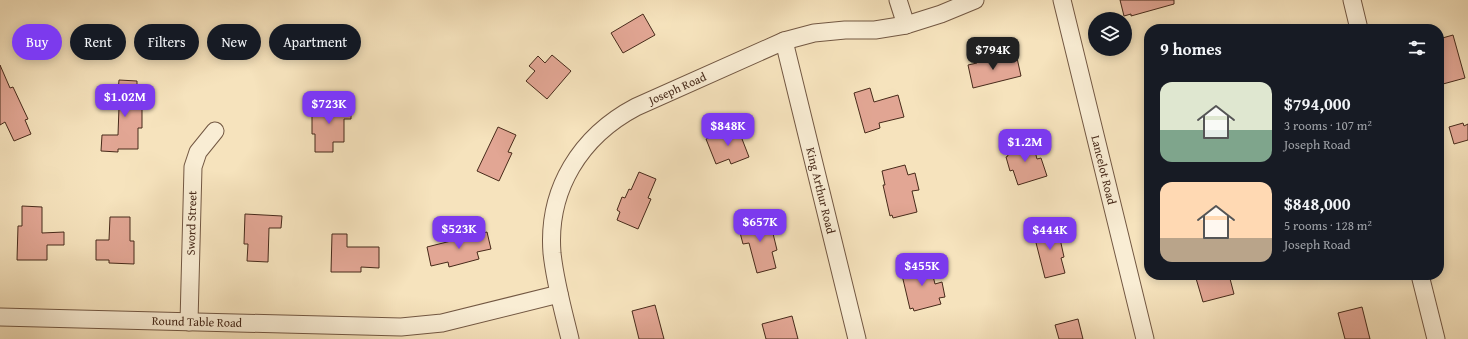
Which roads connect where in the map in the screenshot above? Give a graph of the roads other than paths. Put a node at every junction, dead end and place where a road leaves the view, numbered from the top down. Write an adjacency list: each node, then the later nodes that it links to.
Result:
1 (898, 0): 6 (street)
2 (975, 0): 6 (street, Joseph Road)
3 (1062, 0): 15 (street, Lancelot Road)
4 (1352, 0): 5 (street)
5 (1358, 24)
6 (906, 25): 7 (street, Joseph Road)
7 (784, 41): 10 (street, Joseph Road); 14 (street, King Arthur Road)
8 (215, 131): 12 (street, Sword Street)
9 (1421, 280): 16 (street)
10 (559, 294): 12 (street, Round Table Road); 13 (street, Joseph Road)
11 (0, 317): 12 (street, Round Table Road)
12 (190, 322)
13 (570, 339)
14 (857, 339)
15 (1145, 339)
16 (1436, 339)

